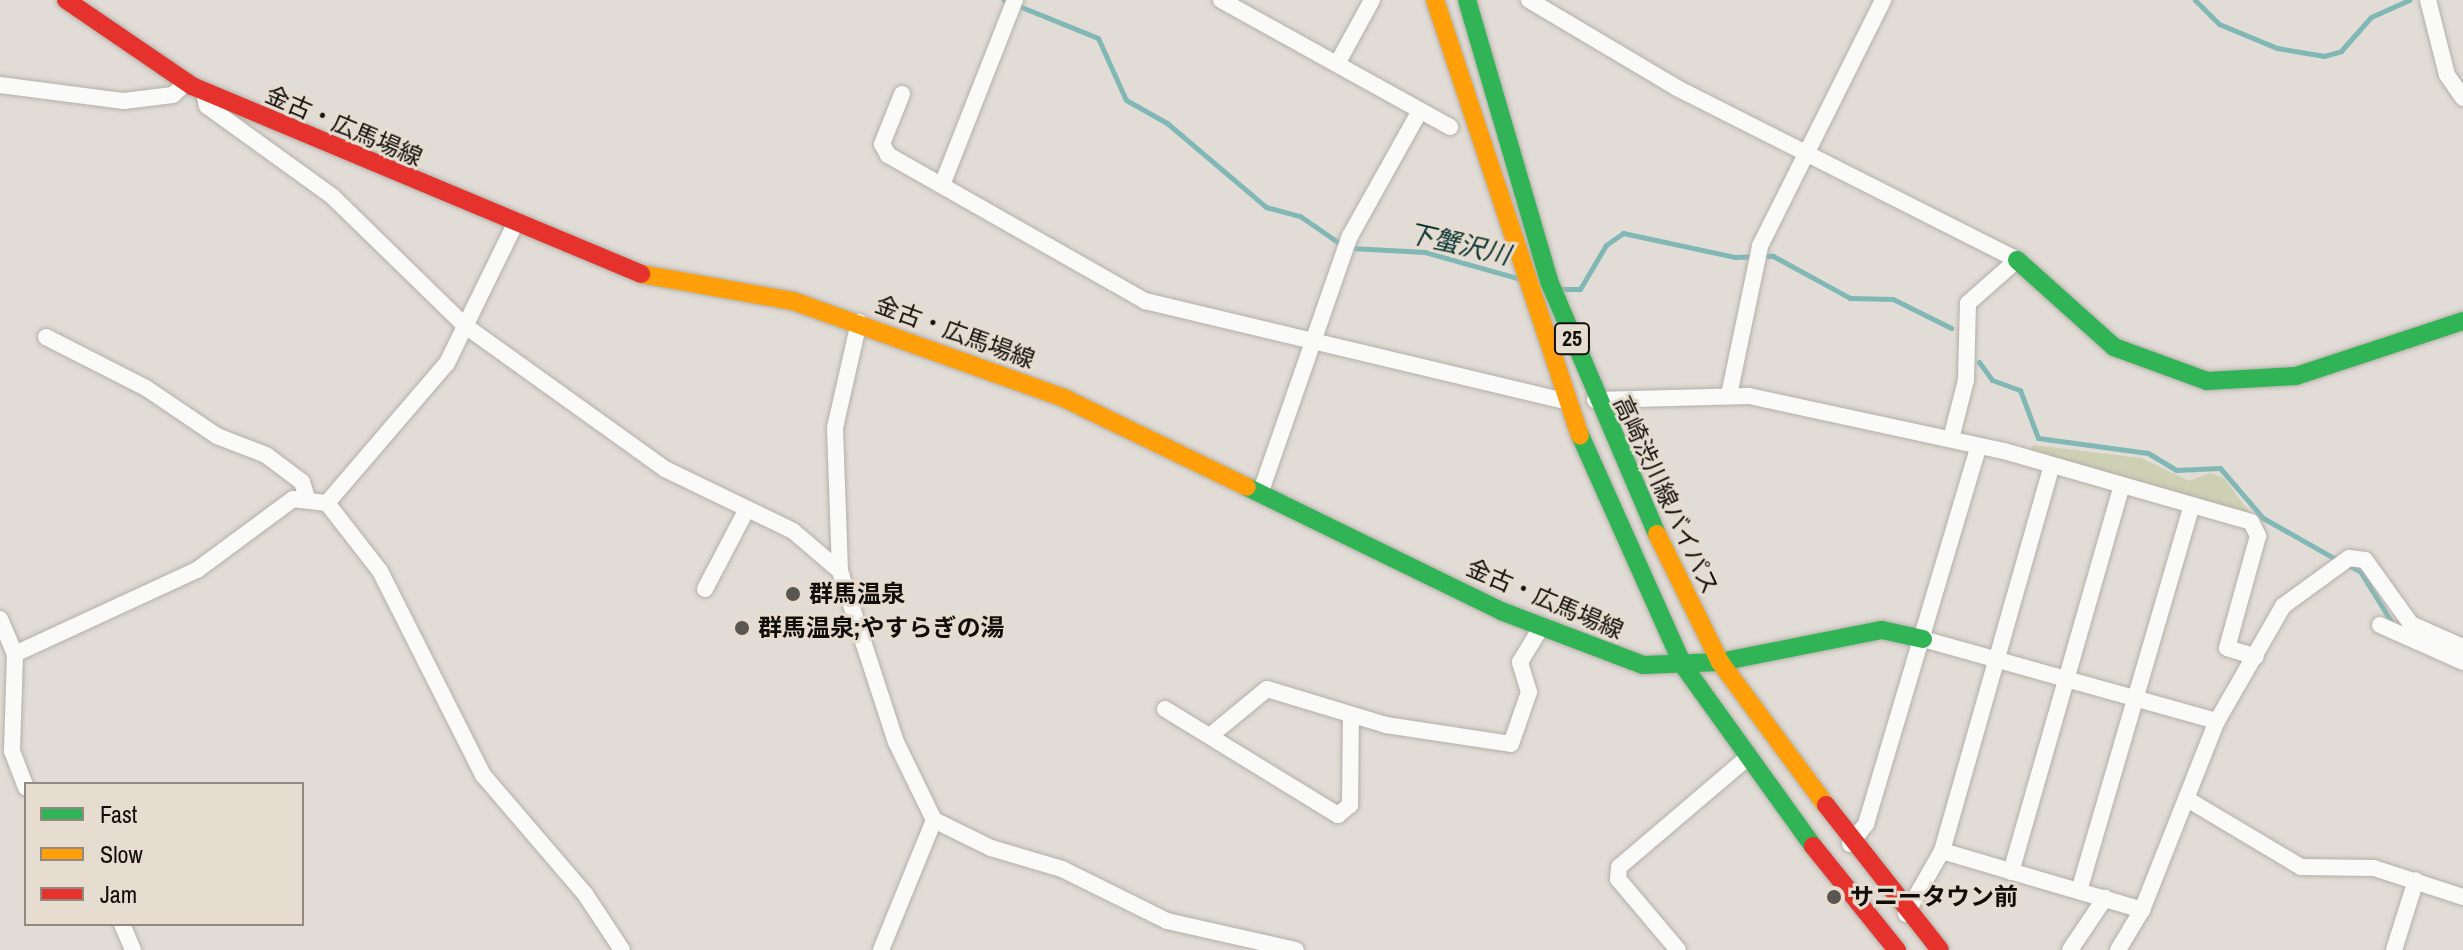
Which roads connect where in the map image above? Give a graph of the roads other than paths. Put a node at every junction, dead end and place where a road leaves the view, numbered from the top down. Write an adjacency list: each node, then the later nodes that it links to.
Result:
1 (66, 0): 12 (street, 金古・広馬場線)
2 (1015, 0): 18 (street)
3 (1221, 0): 10 (street)
4 (1372, 0): 10 (street)
5 (1435, 0): 28 (street, 25)
6 (1467, 0): 27 (street, 高崎渋川線バイパス / 25)
7 (1529, 0): 17 (street)
8 (1883, 0): 17 (street)
9 (2428, 0): 14 (street)
10 (1337, 64): 15 (street)
11 (0, 85): 12 (street)
12 (194, 87): 19 (street, 金古・広馬場線); 23 (street)
13 (902, 94): 18 (street)
14 (2463, 98)
15 (1420, 111): 16 (street); 25 (street)
16 (1450, 127)
17 (1811, 155): 20 (street); 26 (street)
18 (942, 185): 25 (street)
19 (515, 224): 22 (street, 金古・広馬場線); 23 (street)
20 (2017, 260): 21 (street); 29 (street)
21 (2463, 321)
22 (859, 322): 33 (street, 金古・広馬場線); 38 (street)
23 (464, 325): 35 (street); 37 (street)
24 (46, 337): 34 (street)
25 (1315, 342): 28 (street); 33 (street)
26 (1729, 395): 27 (street); 29 (street)
27 (1595, 400): 48 (street, 高崎渋川線バイパス / 25)
28 (1565, 401): 50 (street, 25)
29 (1951, 439): 30 (street)
30 (1978, 448): 31 (street); 43 (street)
31 (2052, 465): 32 (street); 47 (street)
32 (2122, 486): 36 (street); 51 (street)
33 (1261, 491): 42 (street, 金古・広馬場線)
34 (306, 495): 35 (street); 45 (street)
35 (327, 503): 72 (street)
36 (2192, 505): 46 (street); 52 (street)
37 (747, 509): 38 (street); 39 (street)
38 (840, 571): 60 (street)
39 (705, 589)
40 (0, 619): 45 (street)
41 (2380, 625): 49 (street)
42 (1542, 626): 50 (street, 金古・広馬場線); 54 (street)
43 (1923, 639): 47 (street); 48 (street, 金古・広馬場線); 61 (street)
44 (2463, 647): 46 (street)
45 (15, 654): 58 (street)
46 (2256, 657): 55 (street)
47 (1995, 660): 51 (street); 62 (street)
48 (1720, 662): 50 (street, 金古・広馬場線); 61 (street, 高崎渋川線バイパス / 25)
49 (2463, 662)
50 (1683, 665): 57 (street, 25)
51 (2066, 679): 52 (street); 63 (street)
52 (2137, 698): 55 (street); 65 (street)
53 (1165, 709): 56 (street)
54 (1351, 715): 56 (street); 56 (street)
55 (2217, 721): 59 (street)
56 (1211, 735)
57 (1747, 758): 75 (street); 76 (street, 25)
58 (24, 782)
59 (2187, 799): 64 (street); 68 (street)
60 (934, 820): 73 (street); 74 (street)
61 (1850, 844): 69 (street, 高崎渋川線バイパス / 25)
62 (1942, 851): 63 (street); 69 (street)
63 (2011, 872): 65 (street)
64 (2416, 880): 66 (street); 80 (street)
65 (2079, 891): 67 (street)
66 (2463, 897)
67 (2105, 898): 68 (street); 78 (street)
68 (2142, 910): 79 (street)
69 (1906, 914): 77 (street, 高崎渋川線バイパス / 25)
70 (123, 926): 71 (street)
71 (133, 950)
72 (622, 950)
73 (881, 950)
74 (1296, 950)
75 (1678, 950)
76 (1897, 950)
77 (1940, 950)
78 (2070, 950)
79 (2118, 950)
80 (2394, 950)

